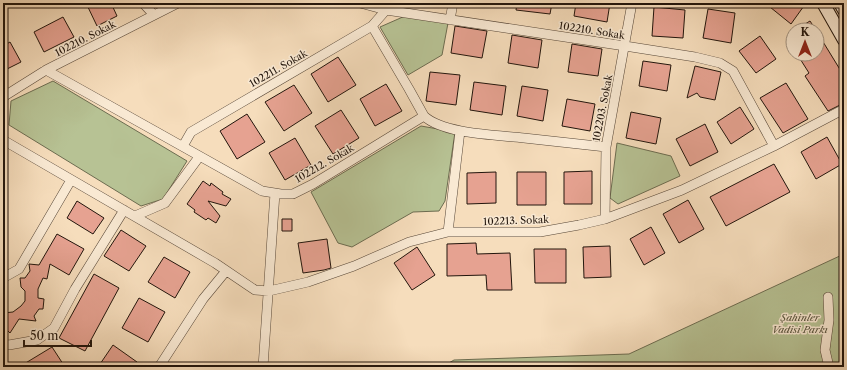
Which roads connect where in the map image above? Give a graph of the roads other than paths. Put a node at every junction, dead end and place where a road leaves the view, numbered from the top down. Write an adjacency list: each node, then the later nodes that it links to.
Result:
1 (143, 3): 10 (street)
2 (178, 3): 10 (street, 102210. Sokak)
3 (360, 3): 8 (street, 102210. Sokak)
4 (453, 3): 11 (street)
5 (632, 3): 14 (street, 102203. Sokak)
6 (823, 3): 13 (street)
7 (840, 3): 9 (street)
8 (386, 10): 11 (street, 102210. Sokak); 12 (street, 102211. Sokak)
9 (844, 10)
10 (154, 15): 15 (street, 102210. Sokak)
11 (450, 20): 14 (street, 102210. Sokak)
12 (372, 26): 18 (street); 21 (street, 102211. Sokak)
13 (844, 40)
14 (625, 46): 22 (street, 102210. Sokak); 23 (street, 102203. Sokak)
15 (46, 70): 16 (street, 102210. Sokak); 21 (street, 102212. Sokak)
16 (3, 97)
17 (844, 109): 22 (street, 102213. Sokak)
18 (424, 116): 19 (street); 26 (street, 102212. Sokak)
19 (460, 131): 23 (street); 30 (street)
20 (3, 140): 25 (street, 102213. Sokak)
21 (183, 146): 24 (street, 102212. Sokak)
22 (774, 146): 29 (street, 102213. Sokak)
23 (606, 147): 29 (street, 102203. Sokak)
24 (199, 157): 26 (street, 102212. Sokak); 28 (street)
25 (71, 180): 27 (street, 102213. Sokak); 32 (street)
26 (275, 193): 33 (street)
27 (124, 210): 28 (street, 102213. Sokak); 35 (street)
28 (135, 216): 31 (street, 102213. Sokak)
29 (605, 219): 30 (street, 102213. Sokak)
30 (448, 232): 33 (street, 102213. Sokak)
31 (226, 271): 33 (street, 102213. Sokak); 36 (street)
32 (3, 278)
33 (269, 291): 37 (street)
34 (828, 297): 38 (street)
35 (3, 344)
36 (159, 367)
37 (262, 367)
38 (829, 367)

